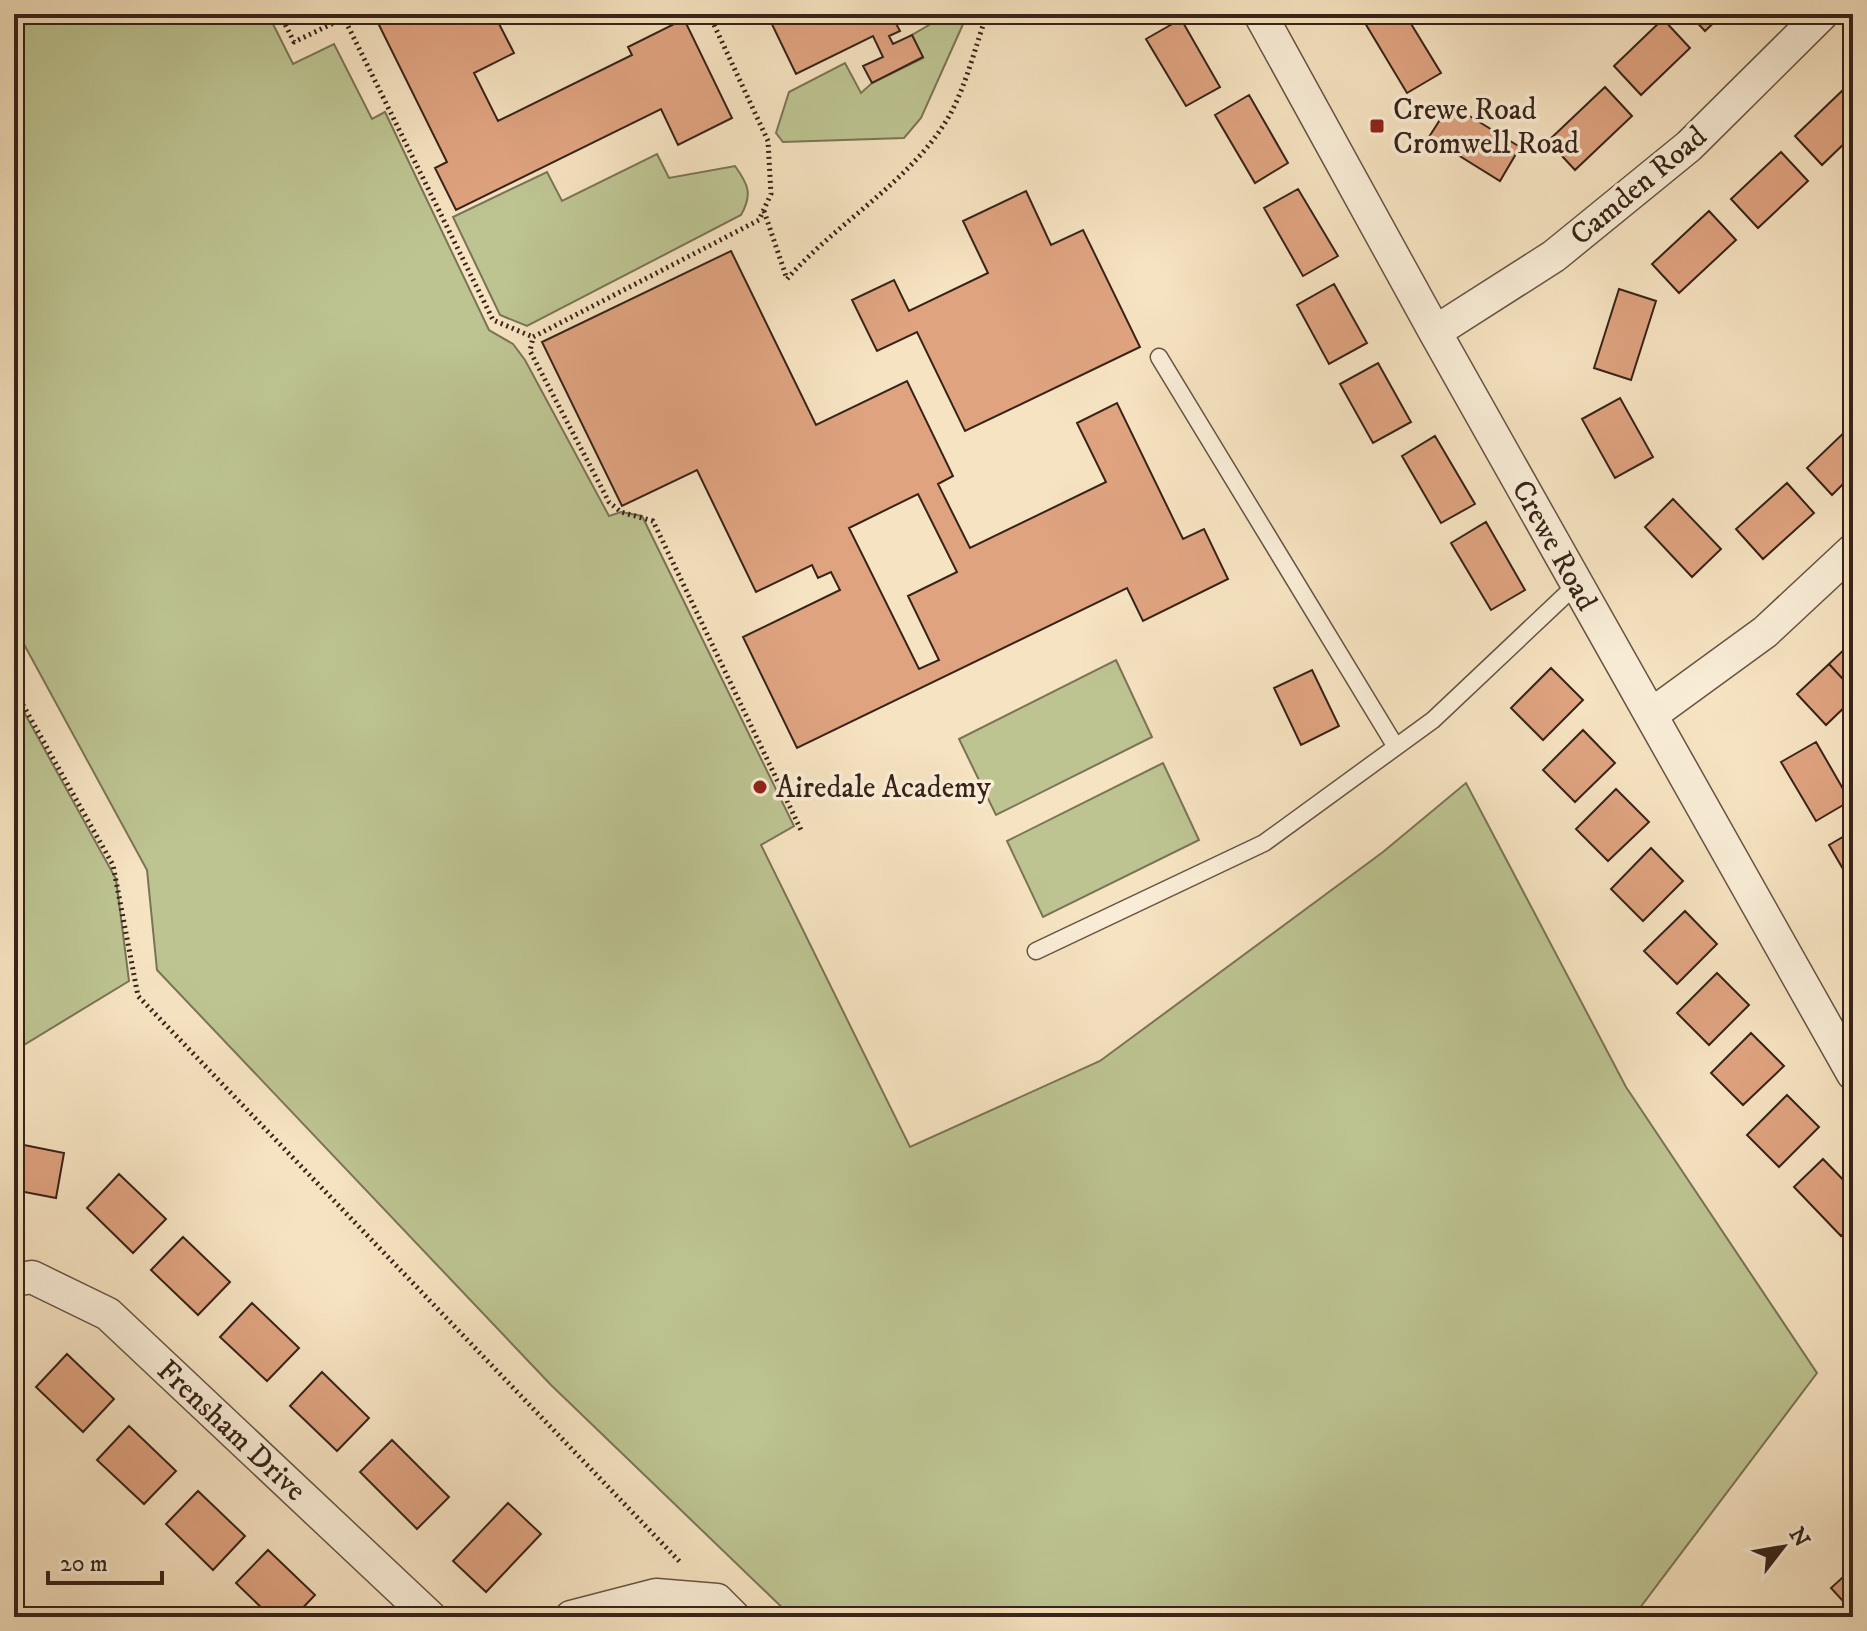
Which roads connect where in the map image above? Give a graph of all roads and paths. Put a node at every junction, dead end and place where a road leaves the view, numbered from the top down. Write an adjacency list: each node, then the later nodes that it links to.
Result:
1 (280, 14): 6 (path)
2 (709, 14): 7 (path)
3 (987, 14): 7 (path)
4 (1260, 14): 8 (street, Crewe Road)
5 (1822, 14): 8 (street, Camden Road)
6 (344, 16): 9 (path)
7 (764, 210): 9 (path)
8 (1435, 332): 12 (street, Crewe Road)
9 (533, 337): 16 (path)
10 (1159, 357): 15 (lane)
11 (1853, 550): 14 (street)
12 (1577, 584): 14 (street, Crewe Road); 15 (lane)
13 (14, 689): 20 (path)
14 (1651, 715): 18 (street, Crewe Road)
15 (1396, 747): 17 (lane)
16 (801, 830)
17 (1036, 951)
18 (1853, 1074)
19 (14, 1280): 21 (street, Frensham Drive)
20 (726, 1609): 22 (street)
21 (430, 1617)
22 (571, 1617)

